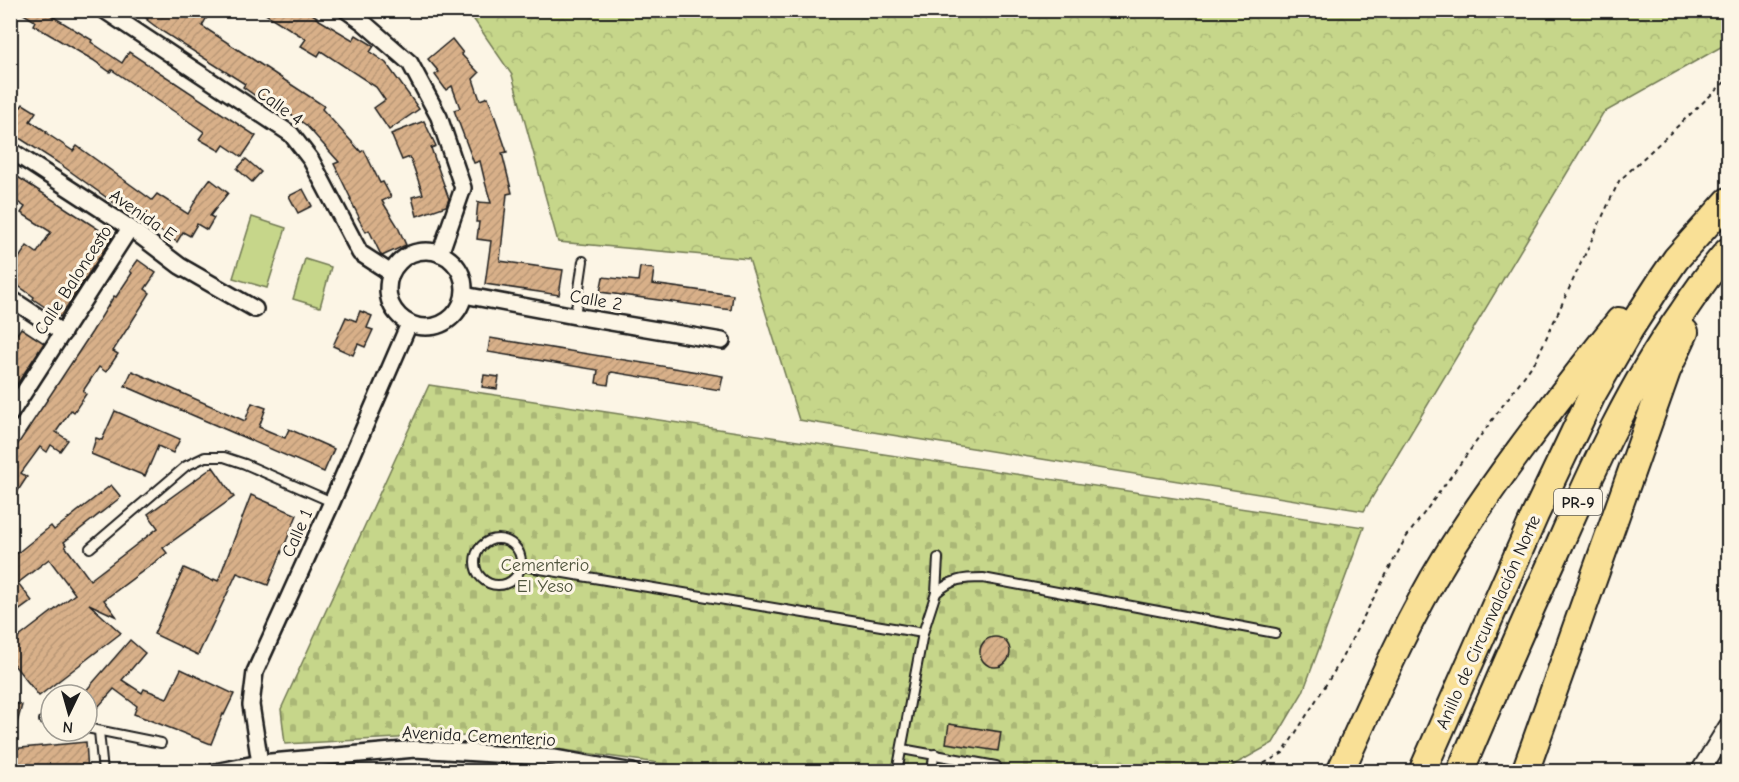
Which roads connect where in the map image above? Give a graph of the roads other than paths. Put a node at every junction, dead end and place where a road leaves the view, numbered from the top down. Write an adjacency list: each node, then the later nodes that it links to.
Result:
1 (104, 10): 11 (street, Calle 4)
2 (346, 10): 7 (street)
3 (10, 150): 5 (street, Avenida E)
4 (1728, 201): 8 (highway, Anillo de Circunvalación Norte / PR-9)
5 (130, 228): 14 (street, Avenida E); 17 (street, Calle Baloncesto)
6 (1728, 251): 42 (highway, Anillo de Circunvalación Norte / PR-9)
7 (440, 254): 11 (street); 12 (street)
8 (1676, 259): 40 (highway); 41 (highway, Anillo de Circunvalación Norte / PR-9)
9 (583, 261): 15 (lane)
10 (1728, 267): 43 (highway)
11 (391, 273): 16 (street)
12 (464, 295): 15 (street, Calle 2); 16 (street)
13 (10, 298): 17 (street)
14 (255, 309)
15 (575, 316): 18 (street, Calle 2)
16 (409, 324): 20 (street, Calle 1)
17 (63, 333): 19 (street, Calle Baloncesto)
18 (722, 341)
19 (10, 414)
20 (332, 502): 21 (lane); 32 (street, Calle 1)
21 (90, 548)
22 (938, 558): 24 (lane)
23 (522, 566): 23 (lane); 25 (lane)
24 (936, 593): 25 (lane); 26 (lane)
25 (923, 633): 30 (lane)
26 (1275, 633)
27 (1728, 727): 44 (street)
28 (99, 731): 29 (lane); 36 (lane)
29 (161, 743)
30 (902, 750): 31 (lane); 39 (lane)
31 (935, 754): 34 (lane); 35 (lane)
32 (260, 763): 33 (street, Avenida Cementerio); 37 (street, Avenida Cementerio)
33 (553, 765): 38 (street, Avenida Cementerio)
34 (996, 766)
35 (933, 767)
36 (103, 771)
37 (215, 771)
38 (633, 771)
39 (897, 771)
40 (1340, 771)
41 (1422, 771)
42 (1460, 771)
43 (1525, 771)
44 (1700, 771)

